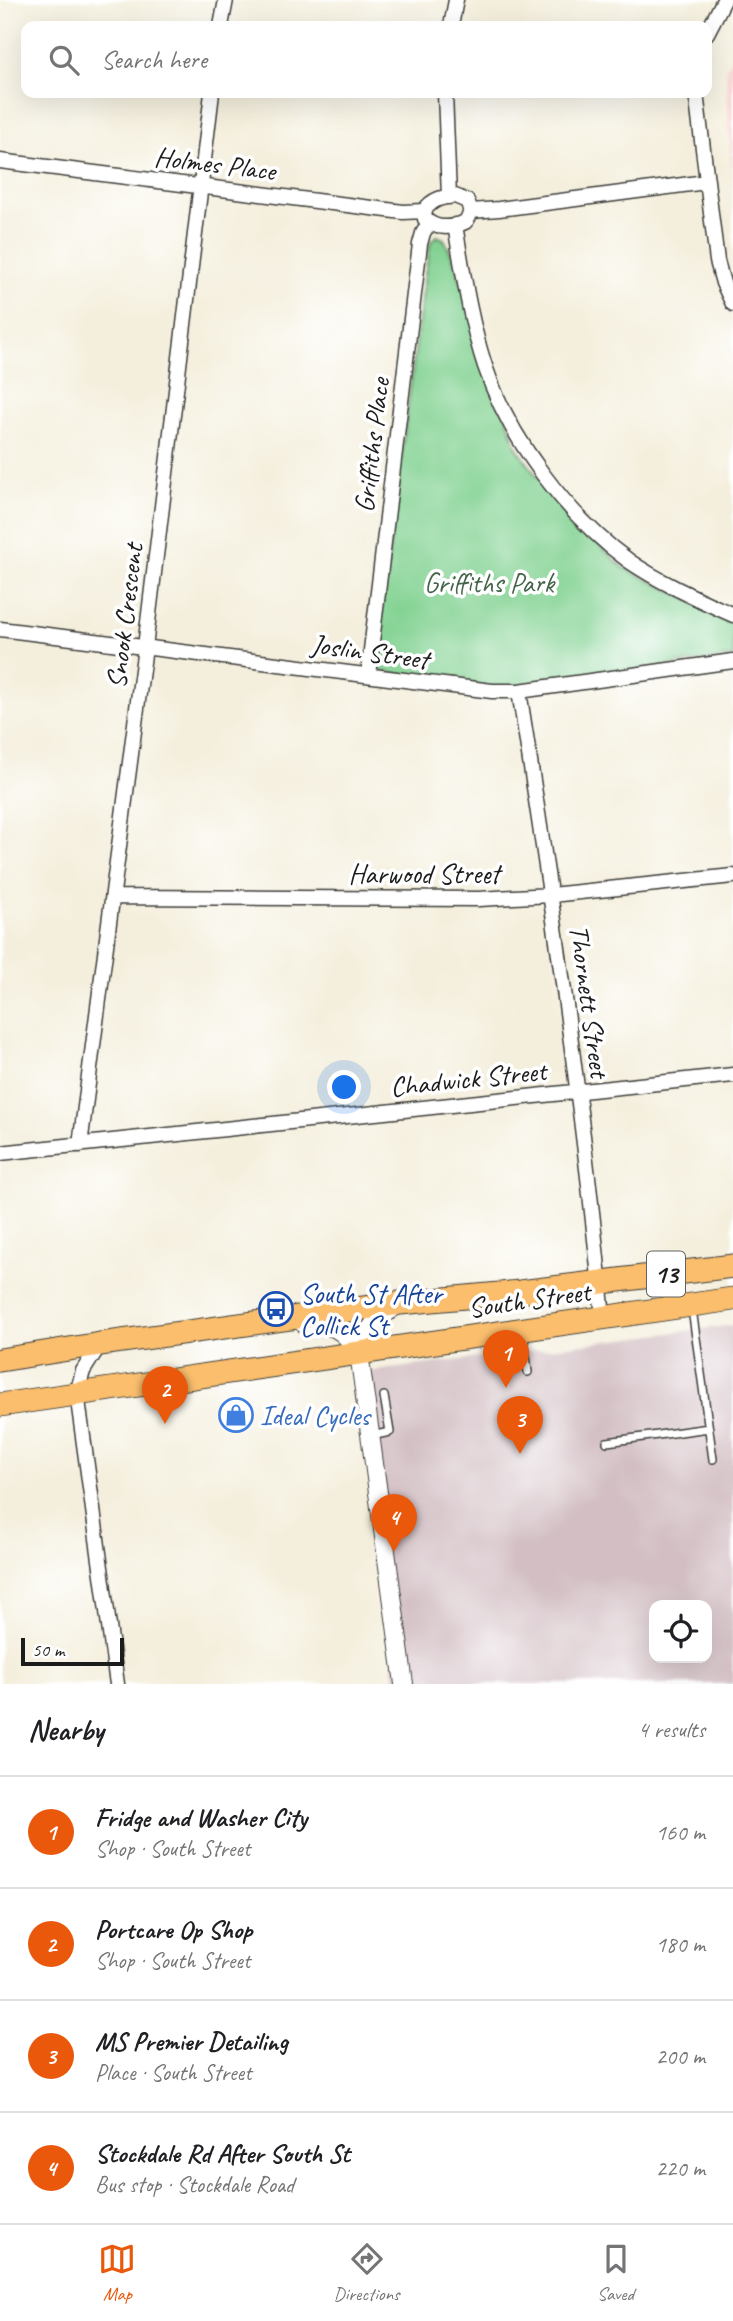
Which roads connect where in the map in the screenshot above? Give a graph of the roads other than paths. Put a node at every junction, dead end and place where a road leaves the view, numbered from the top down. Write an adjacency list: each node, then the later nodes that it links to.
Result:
1 (226, 0): 4 (street)
2 (456, 0): 5 (street)
3 (724, 0): 6 (street)
4 (222, 21)
5 (452, 21)
6 (712, 23)
7 (211, 98): 12 (street, Snook Crescent)
8 (445, 98): 13 (street)
9 (697, 98): 11 (street)
10 (0, 161): 12 (street, Holmes Place)
11 (706, 181): 14 (street); 17 (street)
12 (201, 186): 15 (street, Holmes Place); 20 (street, Snook Crescent)
13 (449, 197): 14 (street); 15 (street)
14 (471, 211): 16 (street)
15 (426, 217): 16 (street); 22 (street, Griffiths Place)
16 (455, 225): 18 (street)
17 (733, 304)
18 (733, 615)
19 (0, 629): 20 (street, Joslin Street)
20 (145, 647): 22 (street, Joslin Street); 26 (street, Snook Crescent)
21 (733, 661): 23 (street, Joslin Street)
22 (368, 675): 23 (street, Joslin Street)
23 (519, 691): 25 (street, Thornett Street)
24 (733, 876): 25 (street, Harwood Street)
25 (551, 895): 26 (street, Harwood Street); 28 (street, Thornett Street)
26 (114, 897): 29 (street, Snook Crescent)
27 (733, 1075): 28 (street, Chadwick Street)
28 (577, 1091): 29 (street, Chadwick Street); 32 (street, Thornett Street)
29 (80, 1145): 30 (street, Chadwick Street)
30 (0, 1153)
31 (726, 1267): 32 (main road, South Street / 13); 33 (main road)
32 (600, 1282): 34 (main road, South Street / 13); 36 (street, Thornett Street)
33 (729, 1300): 35 (main road, South Street / 13)
34 (400, 1303): 37 (main road, South Street / 13); 40 (street)
35 (691, 1305): 36 (main road, South Street / 13); 46 (lane)
36 (603, 1318): 38 (main road, South Street / 13)
37 (280, 1321): 39 (main road, South Street / 13); 40 (street)
38 (523, 1329): 40 (main road, South Street / 13); 42 (lane)
39 (100, 1344): 41 (main road, South Street / 13); 43 (street)
40 (359, 1353): 43 (main road, South Street / 13); 47 (street)
41 (0, 1360)
42 (528, 1372)
43 (77, 1392): 45 (main road, South Street / 13); 50 (street)
44 (384, 1396): 47 (lane)
45 (0, 1405)
46 (709, 1428): 48 (lane); 49 (lane)
47 (371, 1436): 51 (street)
48 (607, 1442)
49 (713, 1459)
50 (117, 1684)
51 (404, 1684)

